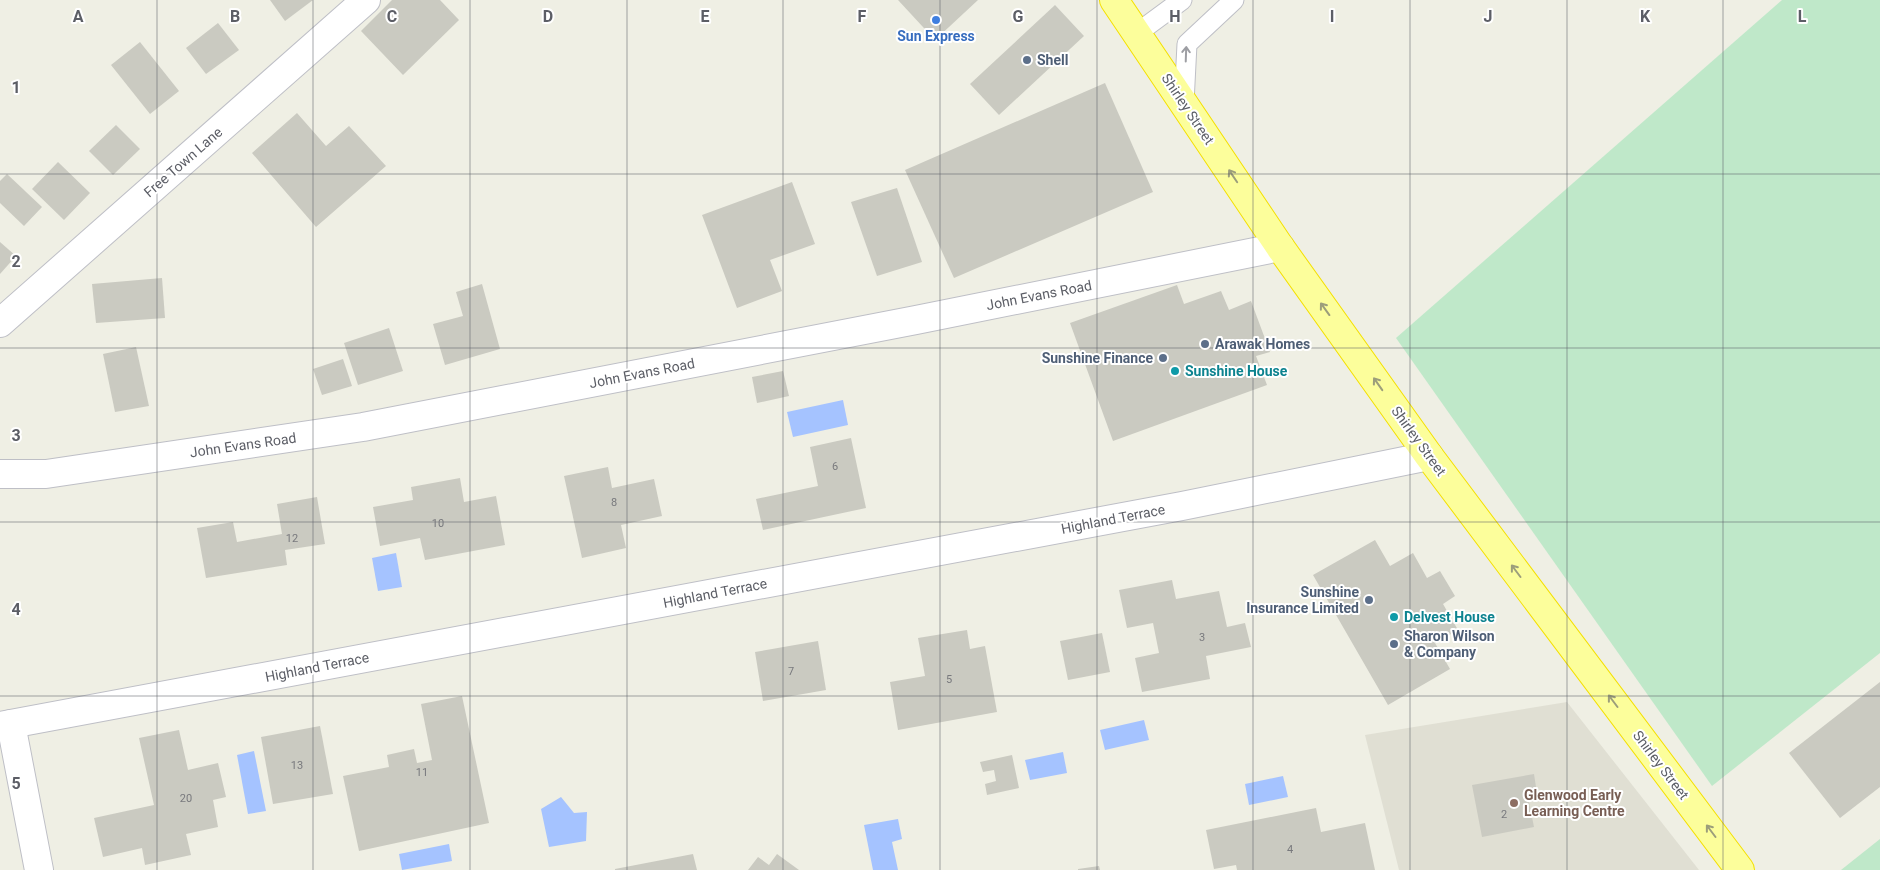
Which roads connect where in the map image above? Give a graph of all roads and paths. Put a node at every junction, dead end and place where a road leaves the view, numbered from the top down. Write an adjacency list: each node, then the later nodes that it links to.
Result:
1 (366, 0): 8 (street, Free Town Lane)
2 (1114, 0): 5 (highway, Shirley Street)
3 (1182, 0): 5 (lane)
4 (1234, 0): 6 (lane, one-way to 4)
5 (1136, 34): 6 (highway, Shirley Street)
6 (1184, 103): 7 (highway, Shirley Street, one-way to 6)
7 (1280, 247): 9 (highway, Shirley Street, one-way to 7); 10 (street, John Evans Road)
8 (0, 323)
9 (1429, 456): 11 (street, Highland Terrace); 13 (highway, Shirley Street, one-way to 9)
10 (0, 474)
11 (5, 725): 12 (street)
12 (39, 870)
13 (1740, 870)

